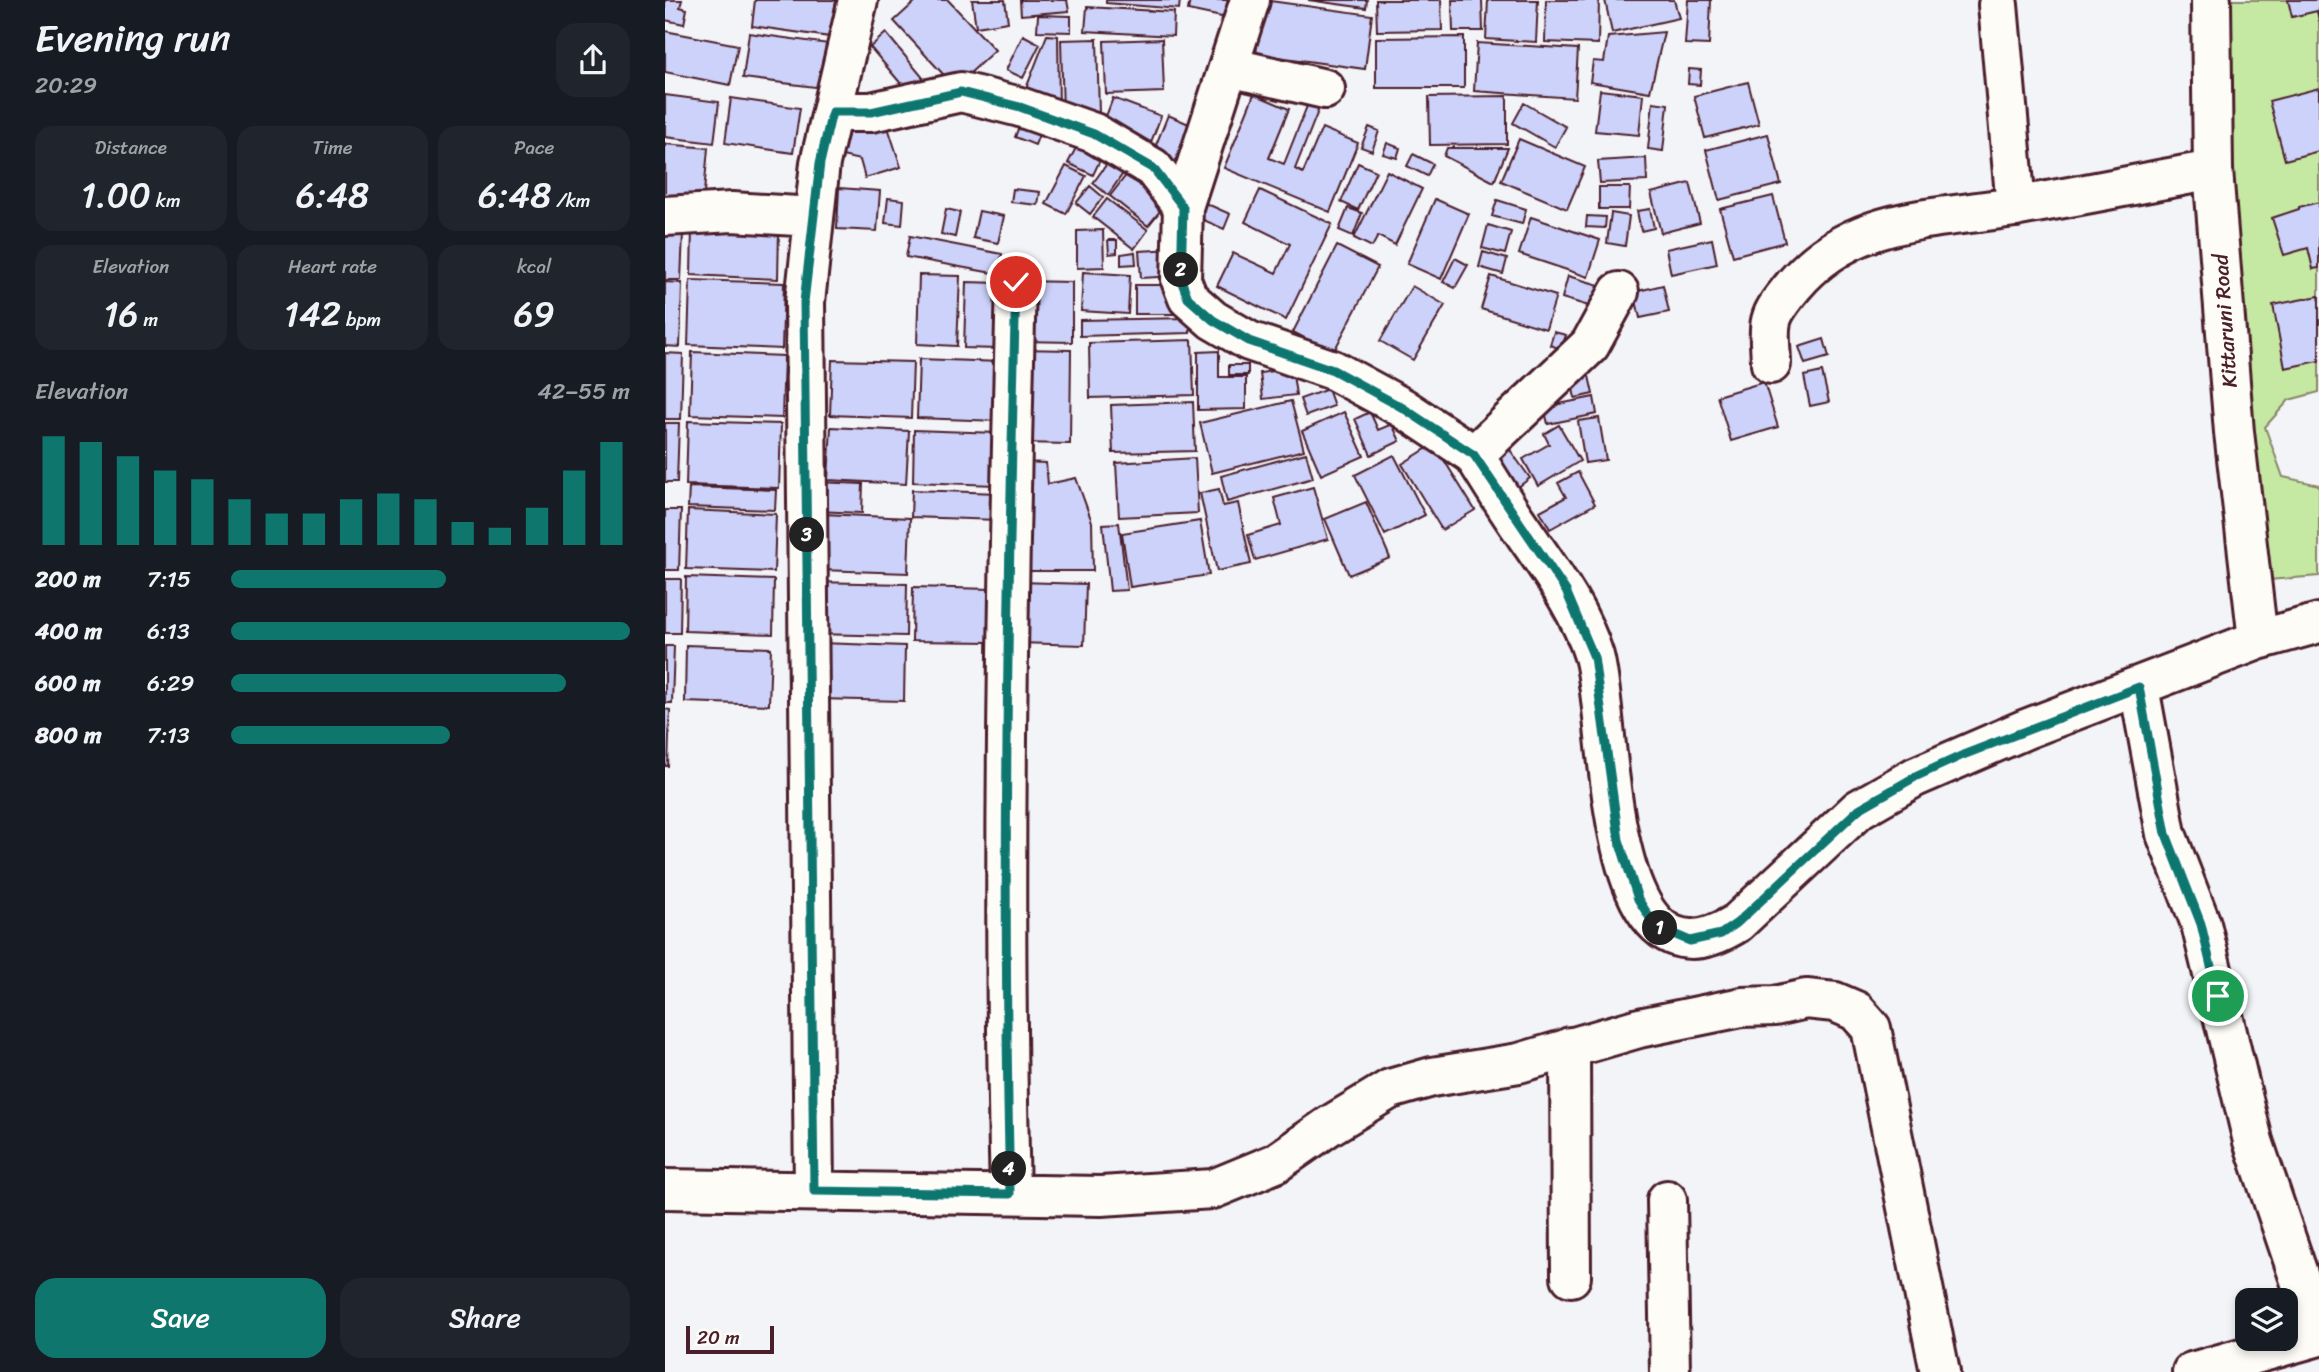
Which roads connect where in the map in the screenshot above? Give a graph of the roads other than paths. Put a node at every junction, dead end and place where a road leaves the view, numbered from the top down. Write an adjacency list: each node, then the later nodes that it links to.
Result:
1 (858, 0): 7 (street)
2 (1250, 0): 5 (street)
3 (2211, 0): 8 (street, Kittaruni Road)
4 (1998, 5): 10 (street)
5 (1229, 67): 6 (street); 9 (street)
6 (1325, 89)
7 (832, 112): 9 (street); 12 (street)
8 (2213, 170): 10 (street); 18 (street, Kittaruni Road)
9 (1183, 207): 16 (street)
10 (2016, 207): 15 (street)
11 (665, 216): 12 (street)
12 (814, 217): 22 (street)
13 (1016, 282): 23 (street)
14 (1619, 292): 16 (street)
15 (1771, 363)
16 (1474, 455): 19 (street)
17 (2319, 623): 18 (street)
18 (2258, 640): 19 (street)
19 (2139, 687): 26 (street)
20 (1570, 1047): 23 (street); 25 (street); 28 (street)
21 (665, 1189): 22 (street)
22 (814, 1191): 23 (street)
23 (1010, 1194)
24 (1667, 1200): 27 (street)
25 (1571, 1277)
26 (2319, 1336): 29 (street)
27 (1670, 1372)
28 (1940, 1372)
29 (2192, 1372)

